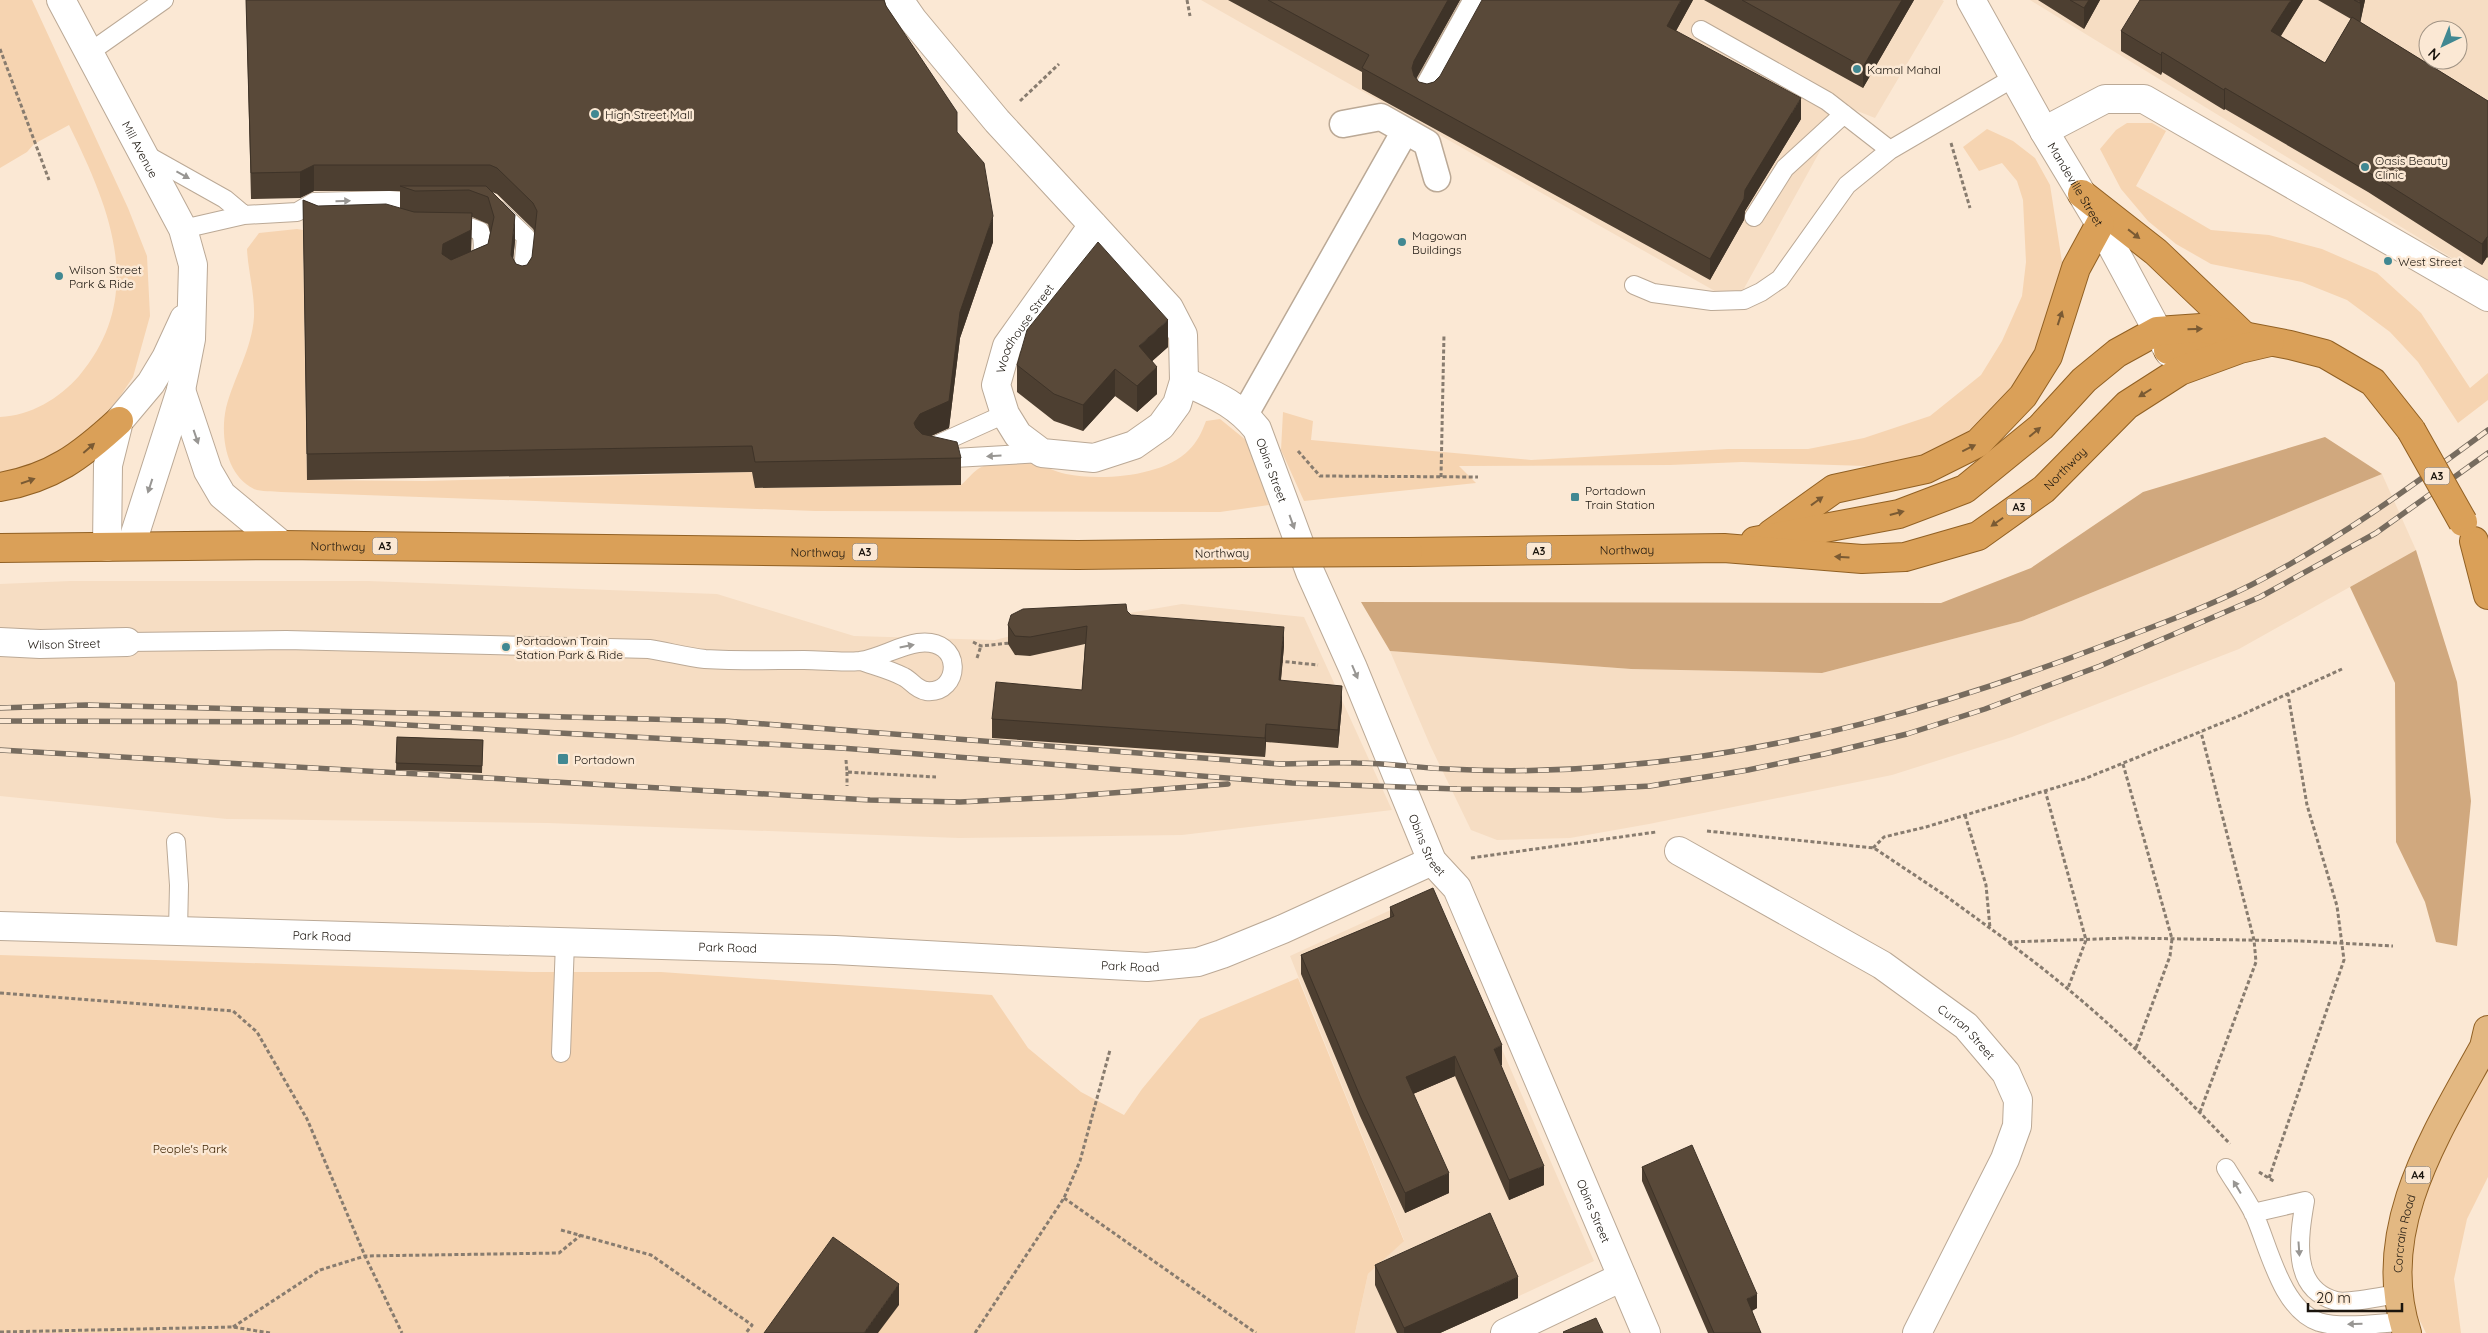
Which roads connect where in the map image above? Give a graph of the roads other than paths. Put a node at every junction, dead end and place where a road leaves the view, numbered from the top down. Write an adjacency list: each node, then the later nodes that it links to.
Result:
1 (62, 0): 7 (street, Mill Avenue)
2 (164, 0): 7 (lane)
3 (899, 0): 24 (street)
4 (1477, 0): 9 (street)
5 (1971, 0): 8 (street, Mandeville Street)
6 (1700, 30): 10 (lane)
7 (90, 52): 15 (street, Mill Avenue)
8 (2015, 77): 13 (street, Mandeville Street); 14 (lane)
9 (1427, 90)
10 (1844, 114): 14 (lane); 22 (lane)
11 (1343, 124): 12 (street)
12 (1404, 131): 16 (street); 38 (street)
13 (2044, 131): 17 (street, Mandeville Street); 31 (street)
14 (1890, 150): 30 (lane)
15 (140, 151): 21 (lane, one-way to 21); 27 (street, Mill Avenue)
16 (1437, 178)
17 (2082, 194): 25 (street, Mandeville Street); 33 (highway, one-way to 33)
18 (481, 202): 29 (lane)
19 (443, 203): 20 (lane, one-way to 19)
20 (297, 212): 21 (lane); 23 (lane)
21 (244, 215): 27 (lane)
22 (1754, 217)
23 (318, 222)
24 (1093, 224): 35 (street); 37 (street, Woodhouse Street)
25 (2100, 224): 34 (street, Mandeville Street); 42 (highway, one-way to 25)
26 (432, 228): 28 (lane)
27 (183, 229): 32 (street, Mill Avenue)
28 (459, 273)
29 (522, 282)
30 (1634, 285)
31 (2487, 295)
32 (191, 304): 36 (street, Mill Avenue); 39 (street, Mill Avenue)
33 (2241, 342): 34 (highway, Northway / A3); 34 (highway, Northway / A3, one-way to 33); 43 (highway, Northway / A3, bridge)
34 (2168, 351): 42 (highway, Northway / A3, one-way to 34); 47 (highway, Northway / A3, one-way to 47)
35 (1184, 381): 38 (street, Obins Street); 40 (street)
36 (181, 390): 44 (street, one-way to 44); 45 (street, Mill Avenue, one-way to 45)
37 (1005, 414): 40 (street, Woodhouse Street); 40 (lane, one-way to 37)
38 (1245, 414): 54 (street, Obins Street, one-way to 54)
39 (119, 421): 41 (highway, one-way to 39); 45 (street, Mill Avenue)
40 (1042, 453)
41 (0, 487)
42 (1764, 539): 47 (highway, Northway / A3)
43 (2475, 540): 48 (highway, Northway / A3)
44 (282, 545): 45 (highway, Northway / A3); 47 (highway, Northway / A3, bridge)
45 (119, 546): 46 (highway, Northway / A3)
46 (0, 548)
47 (1724, 548)
48 (2488, 595)
49 (0, 642): 50 (street, Wilson Street)
50 (127, 642): 51 (lane)
51 (861, 661): 51 (lane, one-way to 51)
52 (1671, 841): 67 (street, Curran Street)
53 (176, 842): 56 (lane)
54 (1432, 861): 57 (street, Park Road); 62 (street, Obins Street)
55 (0, 926): 56 (street, Park Road)
56 (178, 931): 57 (street, Park Road)
57 (565, 942): 59 (lane)
58 (2488, 1030): 63 (main road, Corcrain Road / A4)
59 (561, 1053)
60 (2226, 1168): 61 (lane, one-way to 60)
61 (2253, 1213): 63 (lane, one-way to 63); 64 (lane, one-way to 61)
62 (1622, 1277): 65 (street); 66 (street, Obins Street)
63 (2398, 1294): 64 (main road, Corcrain Road / A4)
64 (2405, 1328)
65 (1505, 1333)
66 (1646, 1333)
67 (1917, 1333)

